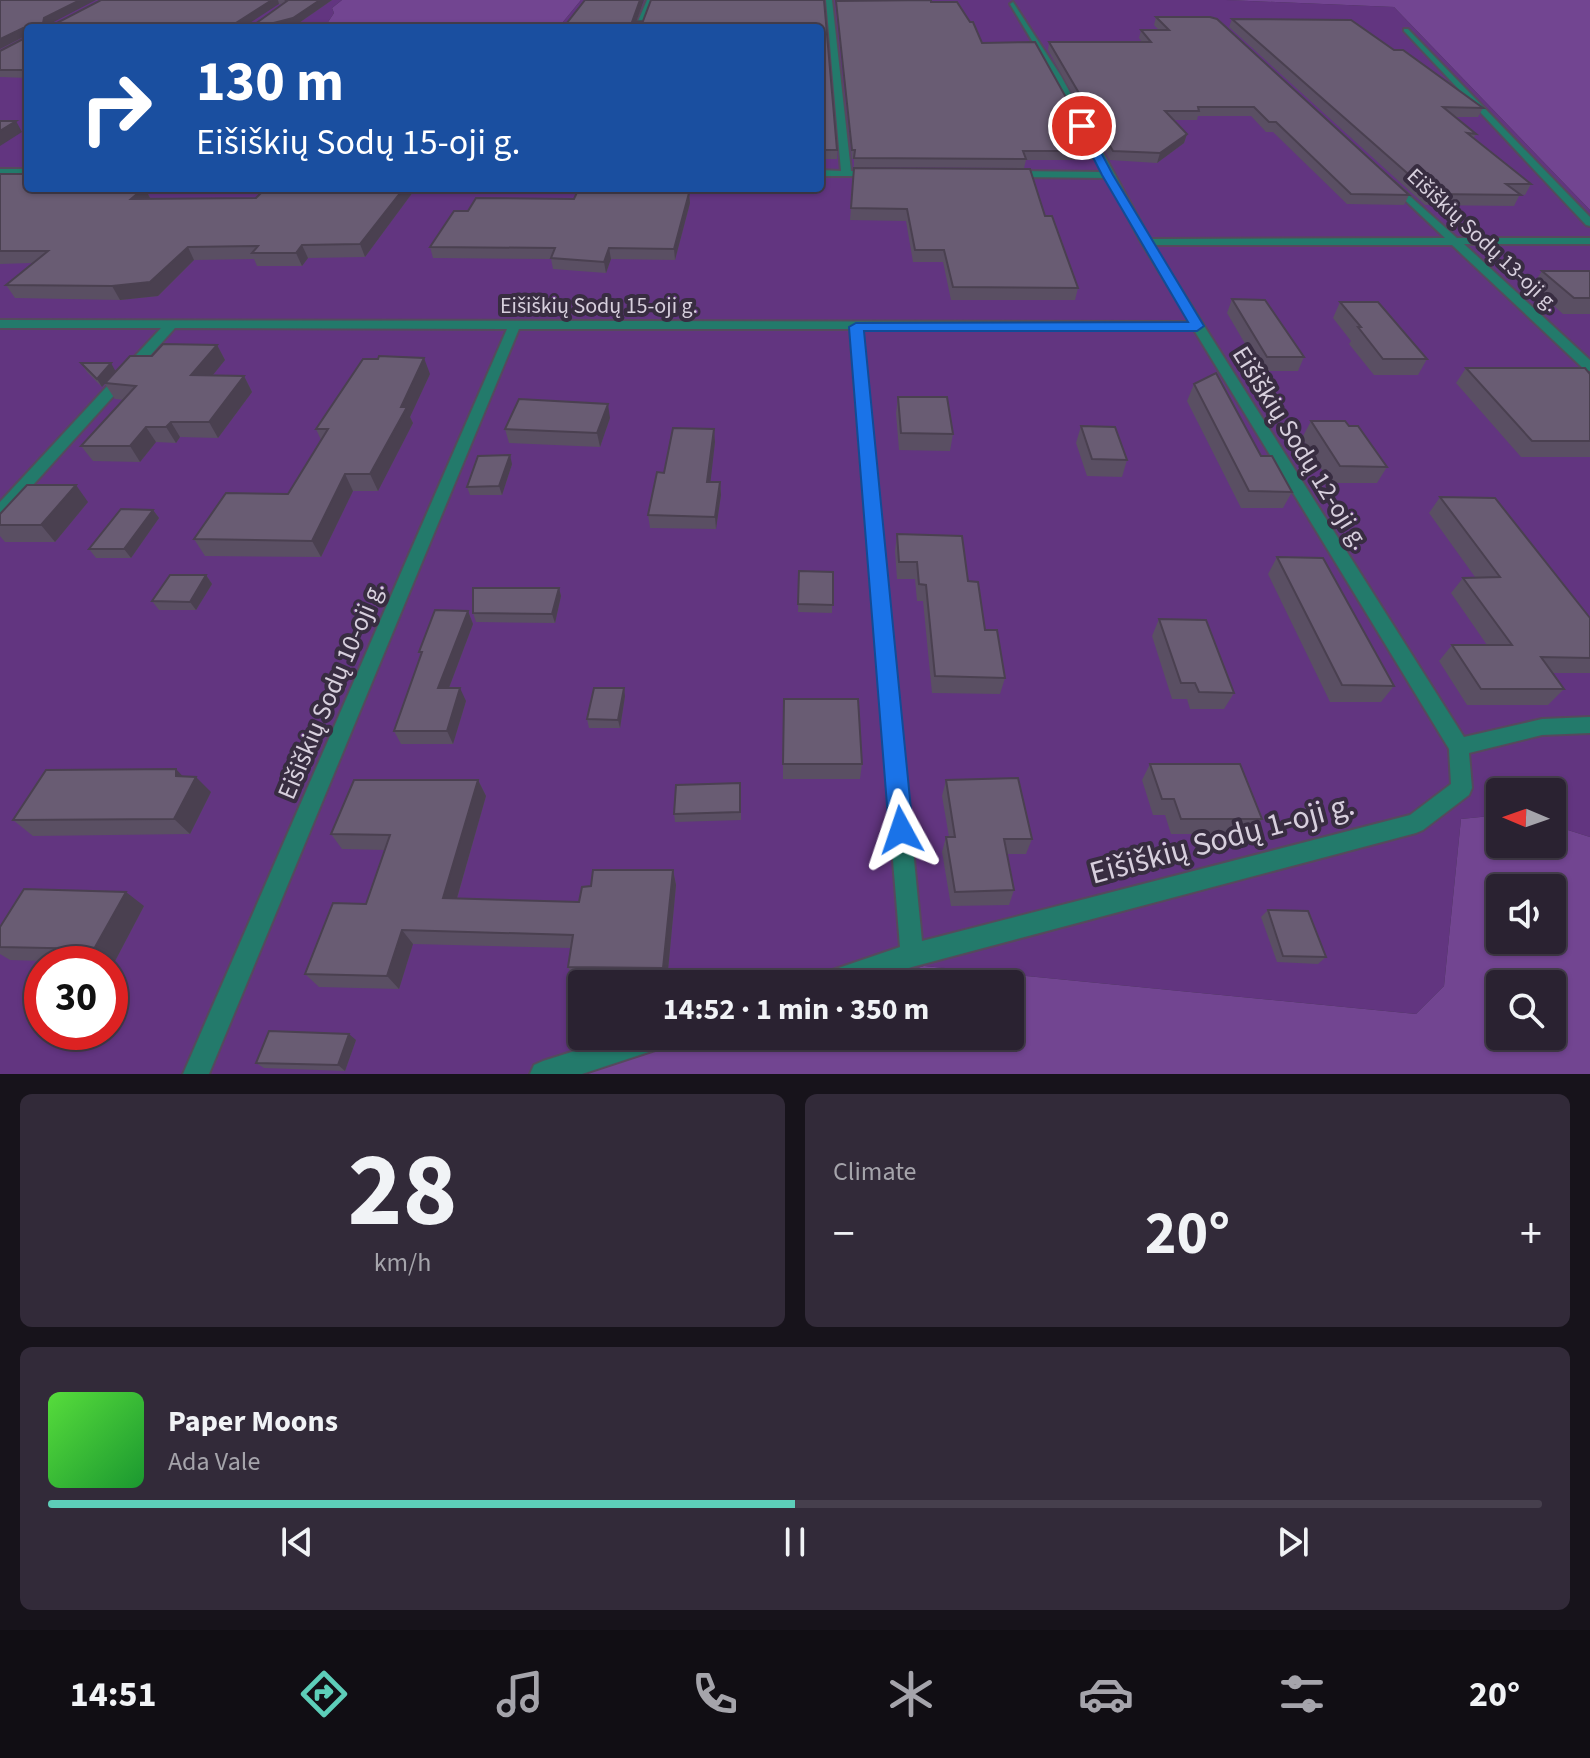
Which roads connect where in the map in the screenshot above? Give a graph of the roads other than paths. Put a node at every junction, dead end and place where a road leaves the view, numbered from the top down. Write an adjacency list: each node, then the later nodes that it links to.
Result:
1 (650, 0): 4 (street)
2 (829, 0): 9 (street)
3 (1013, 4): 12 (street, Eišiškių Sodų 12-oji g.)
4 (640, 24)
5 (1406, 30): 14 (street)
6 (0, 172): 7 (street)
7 (24, 172)
8 (824, 173): 9 (street)
9 (846, 173): 10 (street)
10 (892, 174)
11 (1000, 174): 12 (street)
12 (1107, 175): 16 (street, Eišiškių Sodų 12-oji g.)
13 (1389, 181): 17 (street, Eišiškių Sodų 13-oji g.)
14 (1590, 223)
15 (1590, 241): 17 (street)
16 (1146, 242): 17 (street); 21 (street, Eišiškių Sodų 12-oji g.)
17 (1457, 243): 23 (street, Eišiškių Sodų 13-oji g.)
18 (0, 324): 19 (street, Eišiškių Sodų 15-oji g.)
19 (170, 326): 20 (street, Eišiškių Sodų 15-oji g.); 24 (street)
20 (514, 326): 22 (street, Eišiškių Sodų 15-oji g.); 30 (street, Eišiškių Sodų 10-oji g.)
21 (1197, 326): 22 (street, Eišiškių Sodų 15-oji g.); 26 (street, Eišiškių Sodų 12-oji g.)
22 (856, 327): 27 (street)
23 (1590, 367)
24 (0, 512)
25 (1590, 725): 26 (street)
26 (1459, 747): 27 (street, Eišiškių Sodų 1-oji g.)
27 (912, 955): 28 (street, Eišiškių Sodų 1-oji g.)
28 (866, 970)
29 (618, 1050): 31 (street)
30 (196, 1074)
31 (543, 1074)

